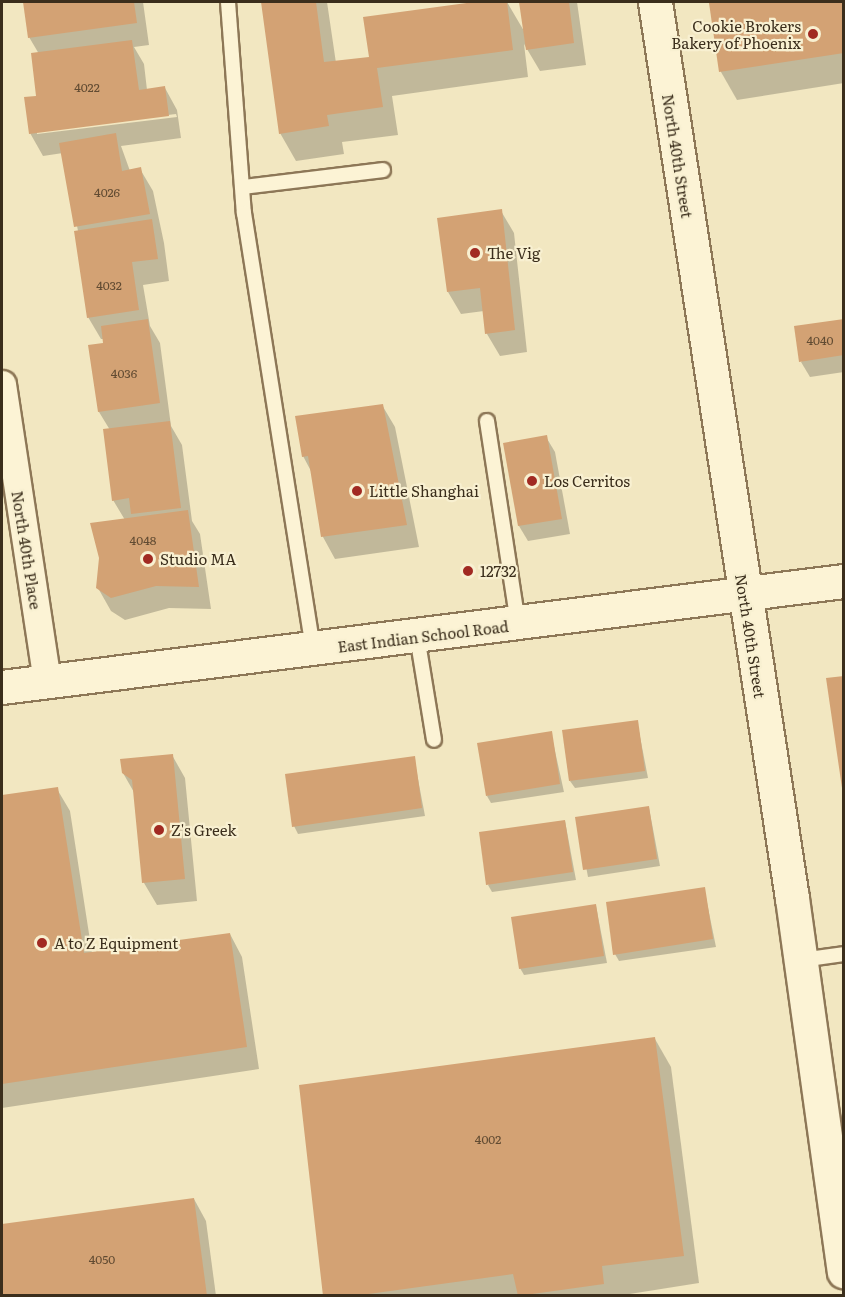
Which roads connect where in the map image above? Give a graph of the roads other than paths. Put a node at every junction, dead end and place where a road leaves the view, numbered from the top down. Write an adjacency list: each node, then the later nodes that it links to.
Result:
1 (228, 2): 4 (lane)
2 (655, 2): 8 (main road, North 40th Street)
3 (383, 170): 4 (lane)
4 (243, 187): 11 (lane)
5 (2, 384): 12 (street, North 40th Place)
6 (487, 422): 9 (lane)
7 (843, 581): 8 (main road, East Indian School Road)
8 (745, 596): 9 (main road, East Indian School Road); 16 (main road, North 40th Street)
9 (518, 624): 10 (main road, East Indian School Road)
10 (417, 636): 11 (main road, East Indian School Road); 14 (lane)
11 (313, 649): 12 (main road, East Indian School Road)
12 (47, 681): 13 (main road, East Indian School Road)
13 (3, 691)
14 (434, 740)
15 (843, 954): 16 (lane)
16 (800, 961): 17 (main road, North 40th Street)
17 (837, 1174): 18 (main road, North 40th Street)
18 (843, 1271)

